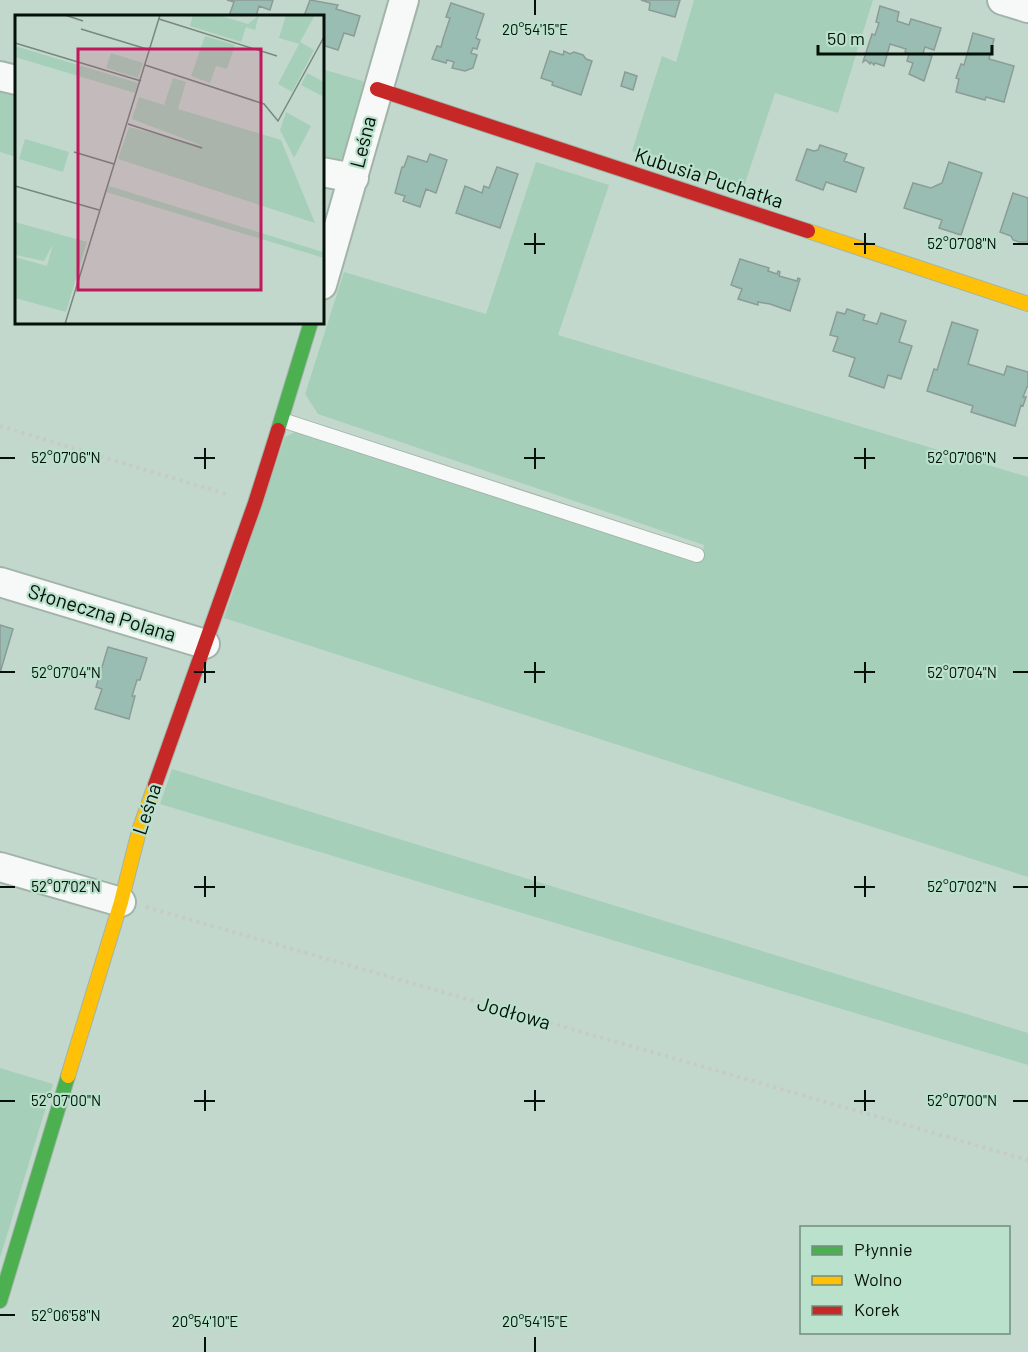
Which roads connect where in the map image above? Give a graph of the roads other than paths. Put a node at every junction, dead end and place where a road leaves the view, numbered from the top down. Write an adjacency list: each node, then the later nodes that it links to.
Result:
1 (1002, 0): 3 (street)
2 (399, 1): 6 (street, Leśna)
3 (1028, 8)
4 (0, 76): 5 (street)
5 (15, 80)
6 (377, 89): 8 (street, Leśna); 10 (street, Kubusia Puchatka)
7 (324, 172): 8 (street)
8 (354, 178): 9 (street, Leśna)
9 (324, 278)
10 (1028, 304)
11 (310, 324): 12 (street, Leśna)
12 (282, 420): 13 (lane); 15 (street, Leśna)
13 (697, 555)
14 (0, 582): 15 (street, Słoneczna Polana)
15 (205, 644): 17 (street, Leśna)
16 (0, 867): 17 (street)
17 (120, 902): 18 (street, Leśna)
18 (0, 1301)

